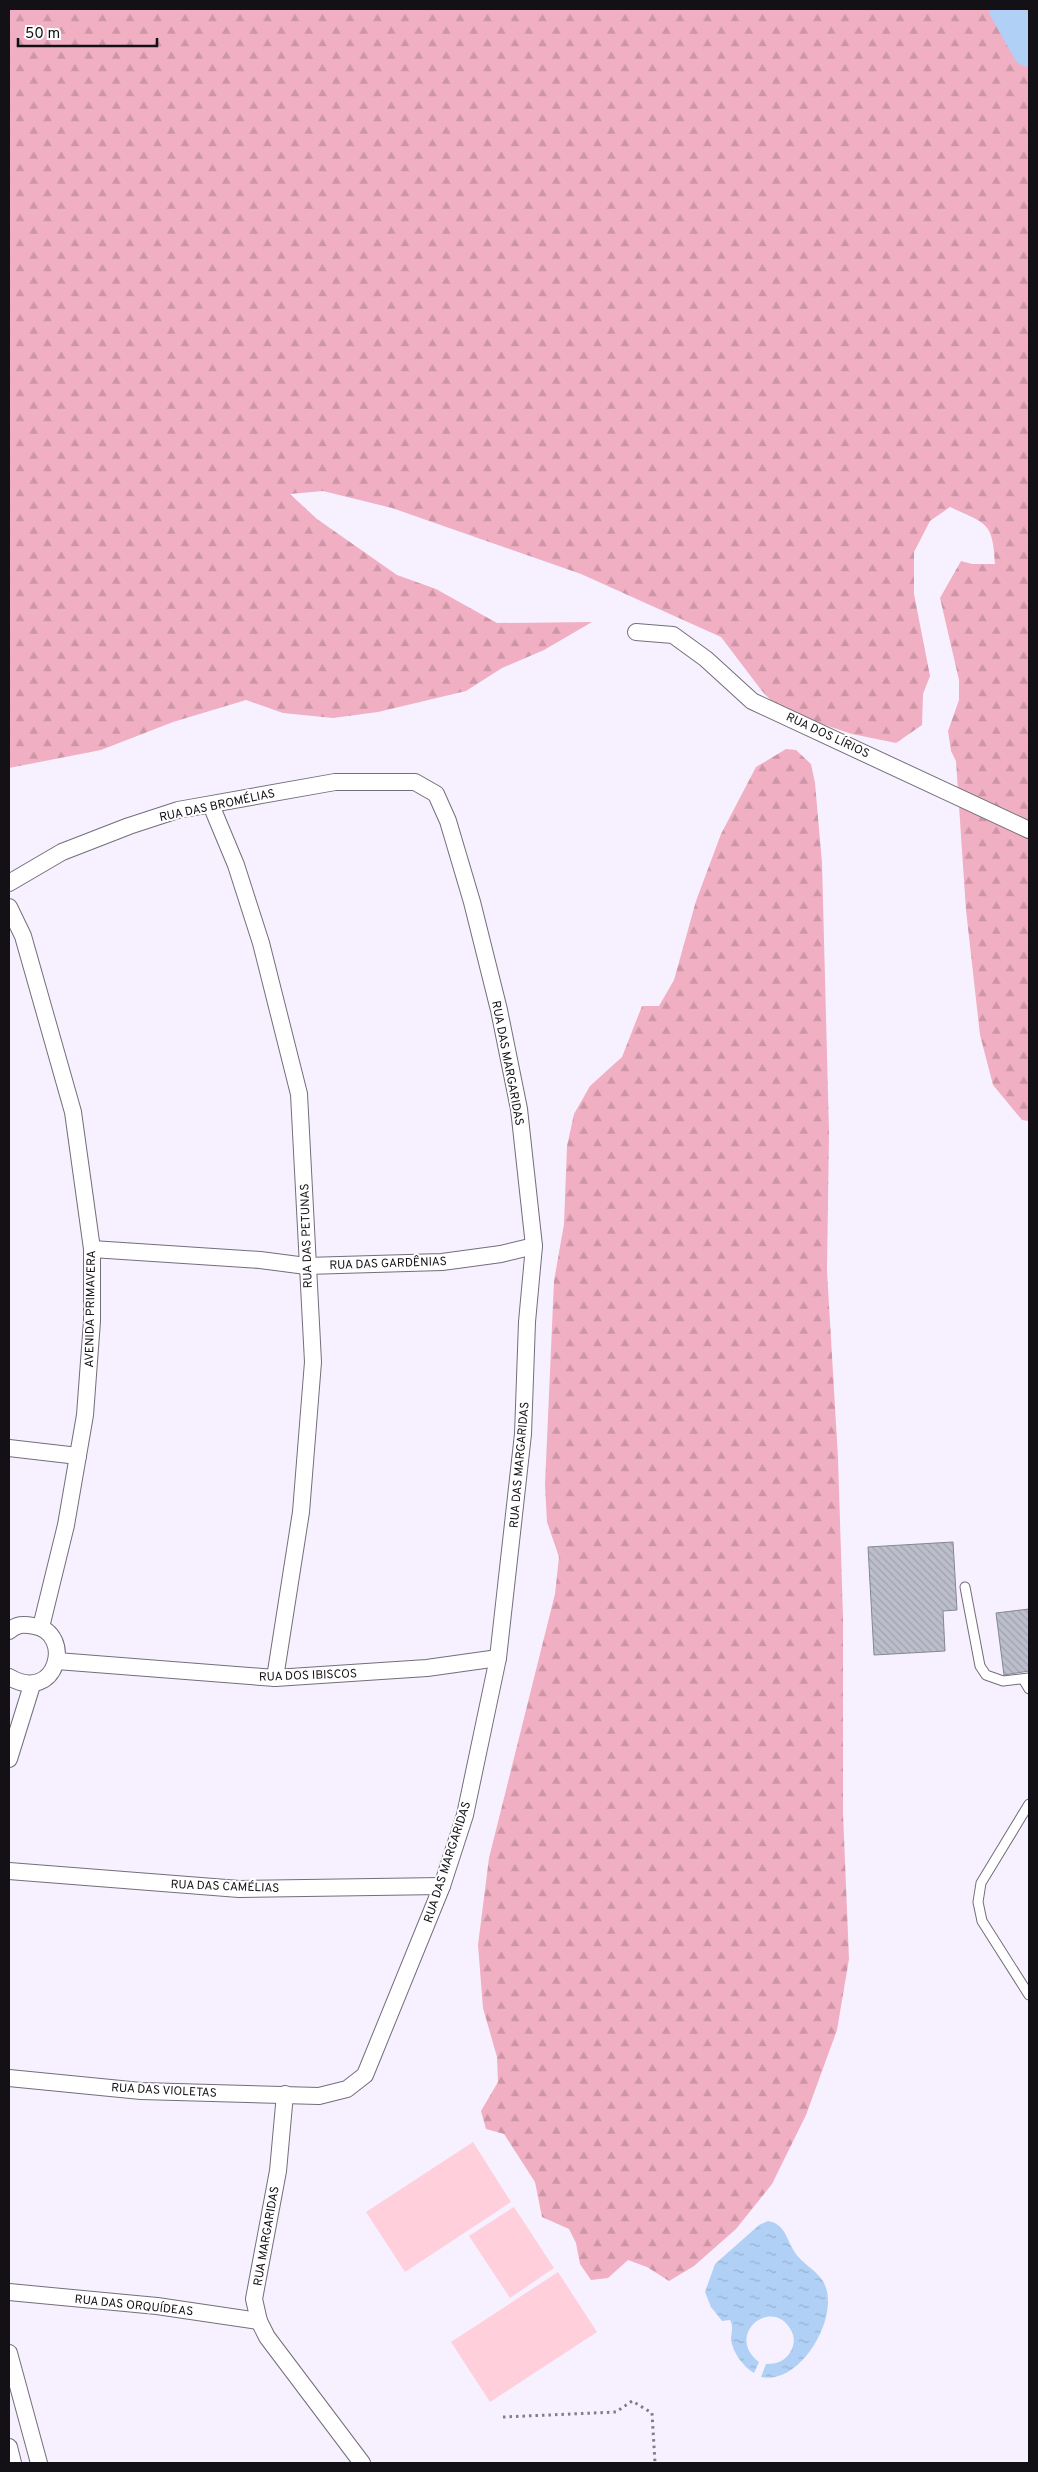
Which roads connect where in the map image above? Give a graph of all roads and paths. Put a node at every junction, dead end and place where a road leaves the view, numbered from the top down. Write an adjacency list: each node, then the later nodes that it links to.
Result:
1 (636, 632): 4 (street, RUA DOS LÍRIOS)
2 (436, 794): 3 (street, RUA DAS BROMÉLIAS); 7 (street, RUA DAS MARGARIDAS)
3 (211, 805): 5 (street, RUA DAS BROMÉLIAS); 9 (street, RUA DAS PETUNAS)
4 (1029, 830)
5 (9, 883)
6 (9, 907): 8 (street, AVENIDA PRIMAVERA)
7 (534, 1246): 9 (street, RUA DAS GARDÊNIAS); 15 (street, RUA DAS MARGARIDAS)
8 (92, 1249): 9 (street, RUA DAS GARDÊNIAS); 11 (street, AVENIDA PRIMAVERA)
9 (306, 1266): 18 (street, RUA DAS PETUNAS)
10 (9, 1448): 11 (street)
11 (78, 1456): 13 (street, AVENIDA PRIMAVERA)
12 (965, 1588): 19 (lane)
13 (41, 1627): 14 (street); 16 (street)
14 (9, 1631)
15 (498, 1658): 18 (street, RUA DOS IBISCOS); 25 (street, RUA DAS MARGARIDAS)
16 (57, 1661): 18 (street, RUA DOS IBISCOS); 20 (street)
17 (9, 1678): 20 (street)
18 (274, 1678)
19 (1026, 1678): 21 (lane)
20 (32, 1685): 22 (street)
21 (1029, 1689)
22 (9, 1759)
23 (1029, 1804): 26 (lane)
24 (9, 1870): 25 (street, RUA DAS CAMÉLIAS)
25 (442, 1886): 29 (street, RUA DAS MARGARIDAS)
26 (1029, 1995)
27 (9, 2078): 28 (street, RUA DAS VIOLETAS)
28 (285, 2094): 29 (street, RUA DAS VIOLETAS); 31 (street, RUA MARGARIDAS)
29 (319, 2096)
30 (9, 2292): 31 (street, RUA DAS ORQUÍDEAS)
31 (258, 2321): 37 (street, RUA MARGARIDAS)
32 (9, 2352): 36 (street)
33 (503, 2417): 38 (path)
34 (9, 2447): 35 (street)
35 (14, 2463)
36 (40, 2463)
37 (362, 2463)
38 (655, 2463)

